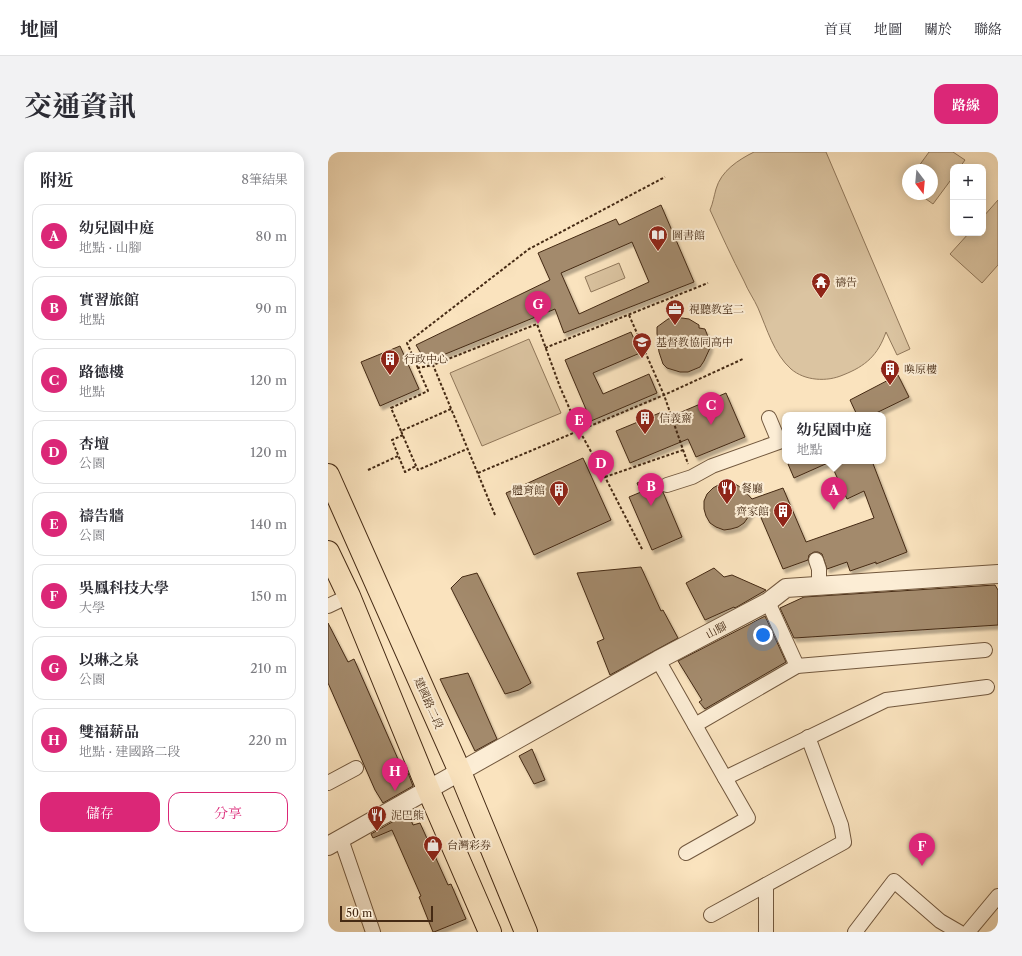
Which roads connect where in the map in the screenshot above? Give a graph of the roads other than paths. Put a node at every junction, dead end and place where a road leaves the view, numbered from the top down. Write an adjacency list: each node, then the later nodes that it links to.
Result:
1 (769, 418): 3 (street)
2 (328, 475): 4 (main road, 建國路二段)
3 (667, 484)
4 (334, 504): 19 (main road, 建國路二段)
5 (328, 552): 9 (main road)
6 (816, 560): 8 (street)
7 (998, 574): 8 (street, 山腳)
8 (819, 586): 10 (street, 山腳)
9 (349, 596): 11 (street); 22 (main road)
10 (768, 602): 13 (street, 山腳); 14 (street)
11 (328, 606)
12 (985, 650): 14 (street)
13 (658, 660): 16 (street); 19 (street, 山腳)
14 (797, 666): 16 (street)
15 (987, 687): 17 (street)
16 (695, 725): 20 (street)
17 (808, 737): 20 (street); 25 (street)
18 (356, 768): 21 (street)
19 (460, 772): 22 (street, 山腳); 30 (main road, 建國路二段)
20 (726, 778): 24 (street)
21 (328, 783)
22 (428, 789): 23 (street, 山腳); 29 (main road)
23 (335, 843): 28 (street)
24 (686, 853)
25 (766, 885): 27 (street); 31 (street)
26 (998, 896): 34 (street)
27 (711, 915)
28 (373, 932)
29 (490, 932)
30 (526, 932)
31 (766, 932)
32 (855, 932): 33 (street)
33 (959, 932)
34 (968, 932)

